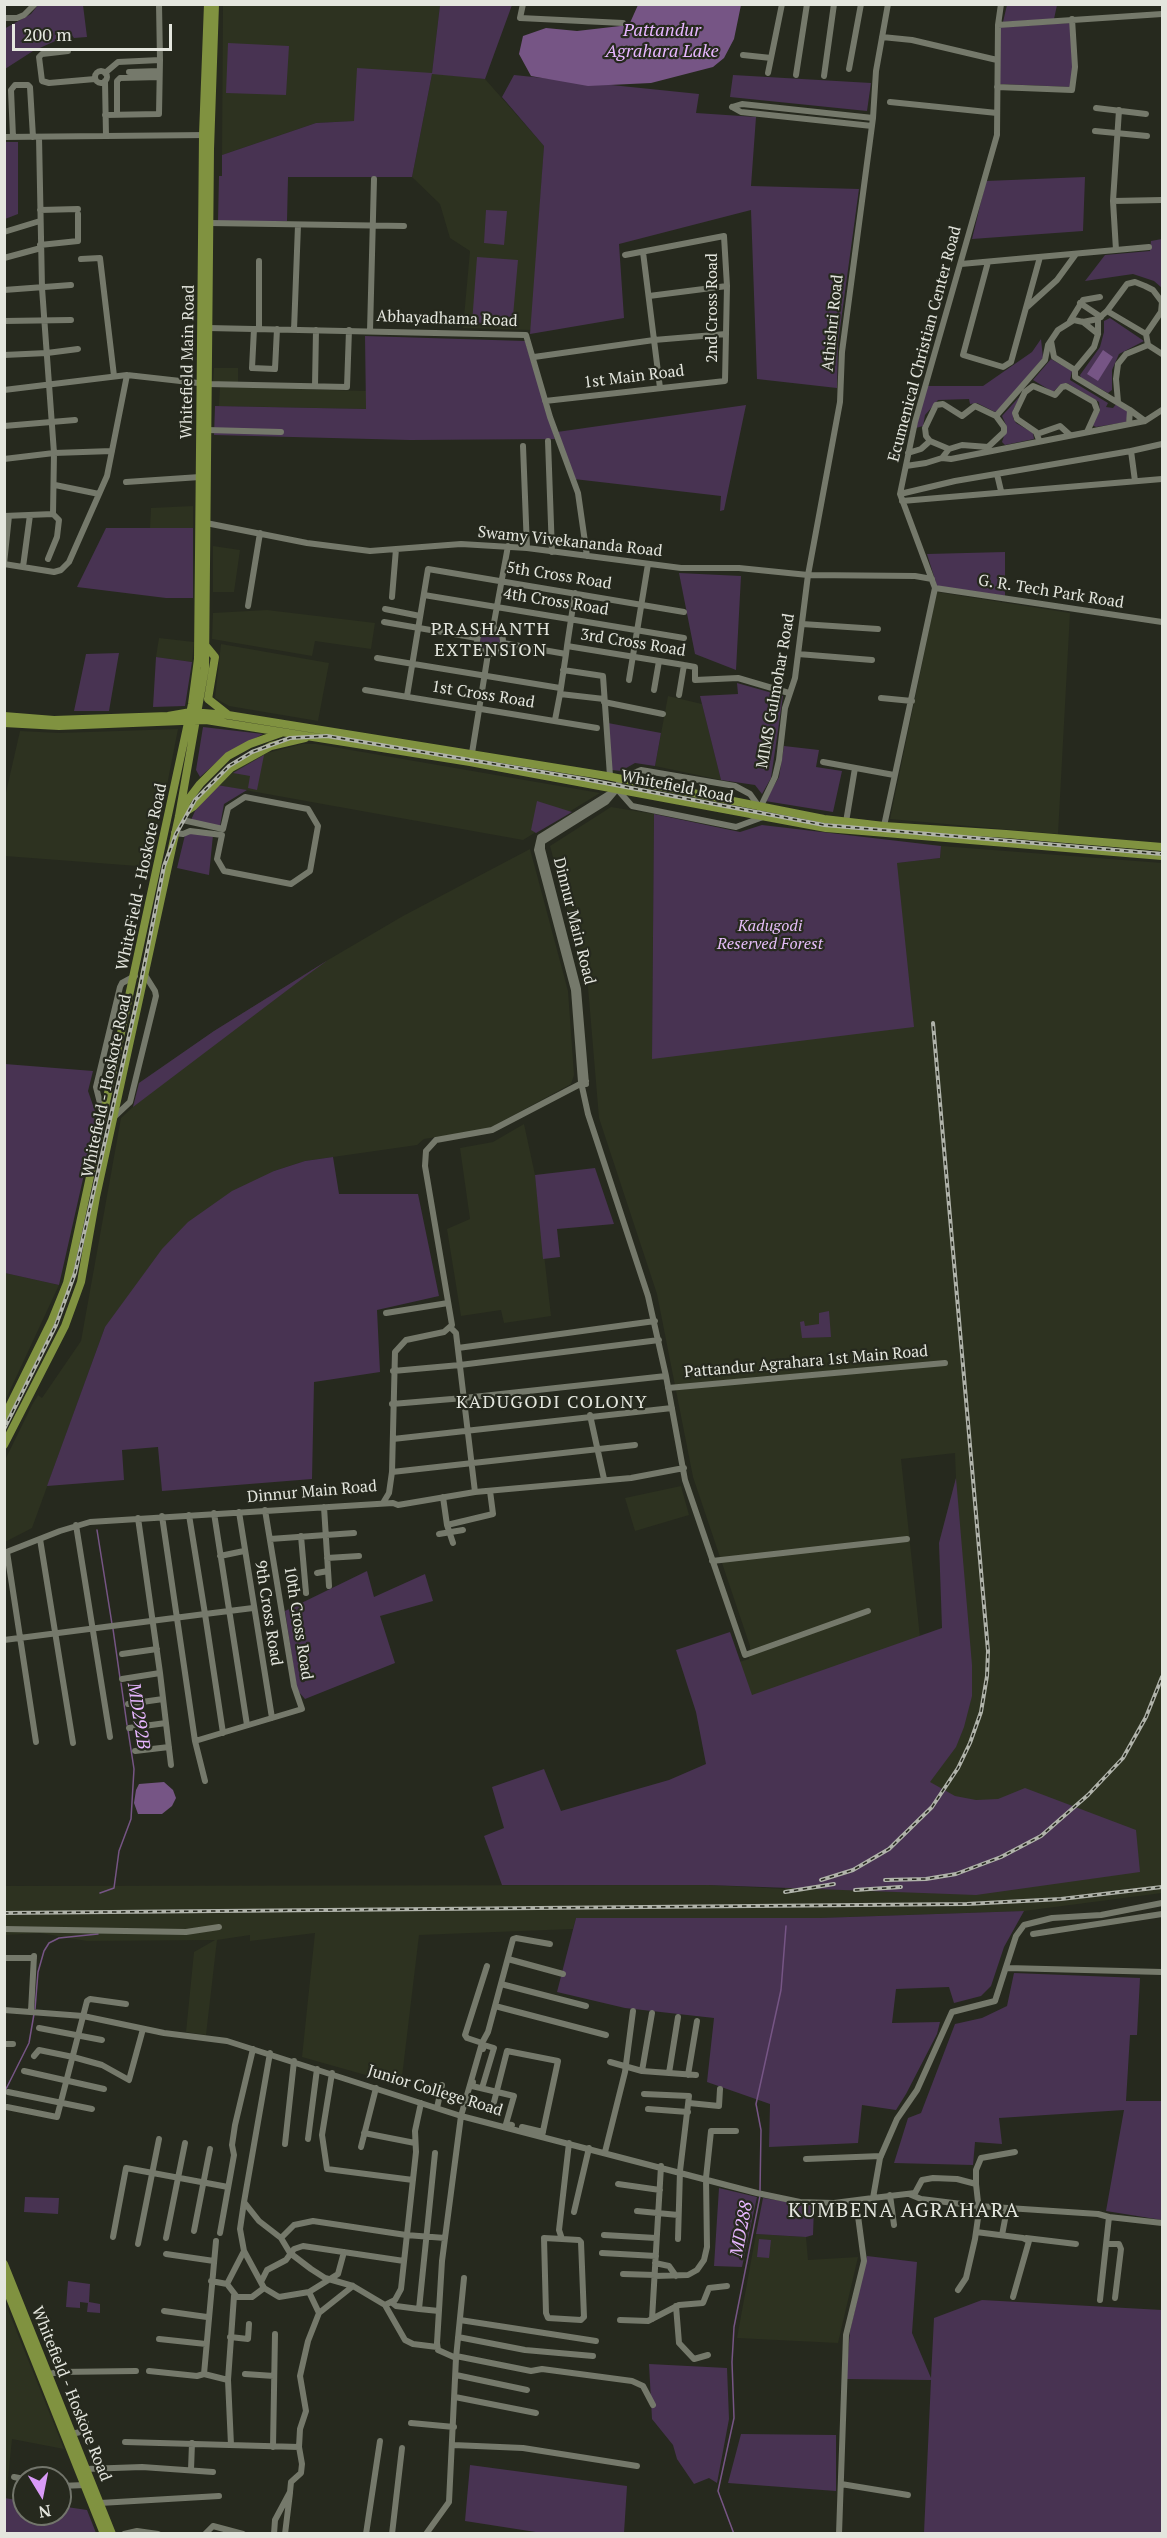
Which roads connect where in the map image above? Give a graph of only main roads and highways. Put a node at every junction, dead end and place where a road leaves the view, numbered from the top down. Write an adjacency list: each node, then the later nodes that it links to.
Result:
1 (208, 4): 3 (main road, Whitefield Main Road)
2 (215, 4): 3 (main road, Whitefield Main Road)
3 (207, 135): 4 (main road, Whitefield Main Road); 4 (main road, Whitefield Main Road)
4 (204, 383): 5 (main road, Whitefield Main Road); 10 (main road, Whitefield Main Road)
5 (206, 527): 6 (main road); 7 (main road, Whitefield Main Road)
6 (204, 568)
7 (206, 646): 8 (main road); 10 (main road, Whitefield Main Road)
8 (228, 715): 10 (main road, Whitefield Road); 14 (main road, Whitefield Road)
9 (4, 716): 10 (main road)
10 (194, 716): 11 (main road); 12 (main road, Whitefield Road); 18 (main road, Whitefield - Hoskote Road); 21 (main road, WhiteField - Hoskote Road)
11 (4, 723)
12 (288, 732): 13 (main road, Whitefield Road); 18 (main road)
13 (318, 737): 16 (main road, Whitefield Road); 18 (main road)
14 (379, 738): 15 (main road, Whitefield Road); 16 (main road)
15 (392, 740): 17 (main road); 19 (main road, Whitefield Road)
16 (378, 747): 17 (main road, Whitefield Road)
17 (390, 749): 20 (main road, Whitefield Road)
18 (178, 816): 22 (main road, Whitefield - Hoskote Road)
19 (1162, 847)
20 (1162, 856)
21 (61, 1298): 22 (main road); 23 (main road, WhiteField - Hoskote Road)
22 (74, 1304): 24 (main road, Whitefield - Hoskote Road)
23 (4, 1417)
24 (8, 1430): 25 (main road, Whitefield - Hoskote Road)
25 (4, 1445)
26 (4, 2264): 28 (main road, Whitefield - Hoskote Road)
27 (4, 2283): 28 (main road)
28 (45, 2374): 29 (main road); 30 (main road, Whitefield - Hoskote Road)
29 (104, 2534)
30 (112, 2534)

